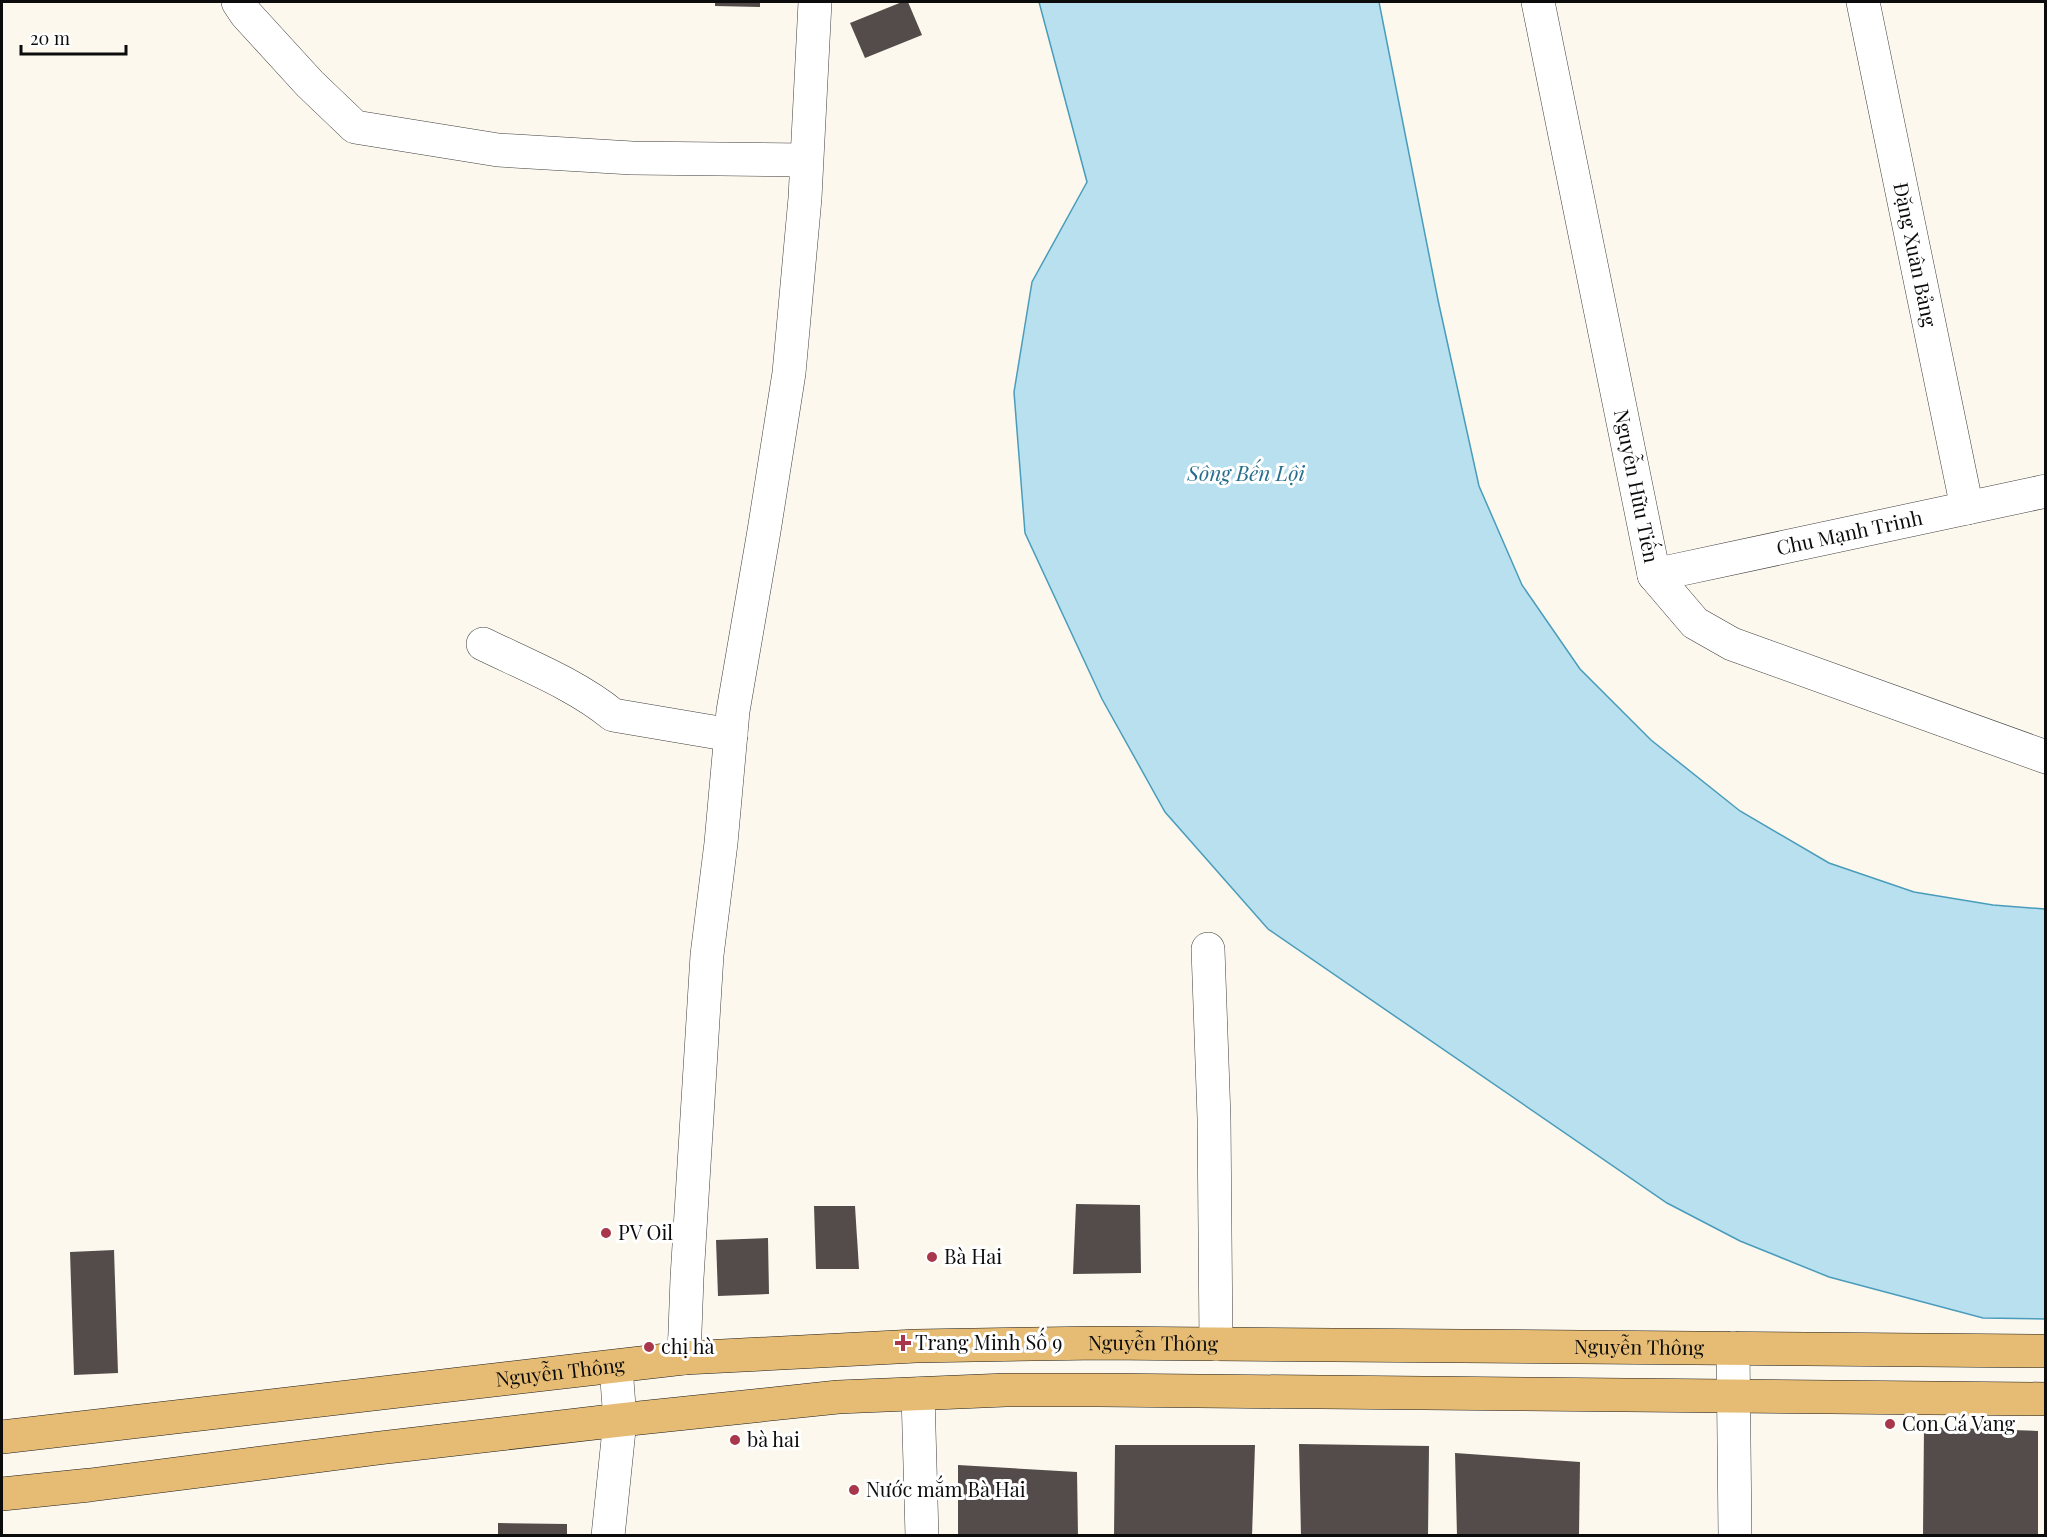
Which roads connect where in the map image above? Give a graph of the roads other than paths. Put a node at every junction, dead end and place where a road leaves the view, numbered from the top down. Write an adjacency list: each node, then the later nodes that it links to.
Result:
1 (238, 2): 5 (street)
2 (815, 2): 5 (street)
3 (1538, 2): 8 (street, Nguyễn Hữu Tiến)
4 (1863, 2): 7 (street, Đặng Xuân Bảng)
5 (806, 160): 10 (street)
6 (2046, 491): 7 (street, Chu Mạnh Trinh)
7 (1966, 508): 8 (street, Chu Mạnh Trinh)
8 (1653, 575): 11 (street, Nguyễn Hữu Tiến)
9 (483, 644): 10 (street)
10 (731, 735): 16 (street)
11 (2046, 757)
12 (1208, 949): 13 (street)
13 (1216, 1344): 14 (main road, Nguyễn Thông); 16 (main road, Nguyễn Thông)
14 (1732, 1348): 15 (main road, Nguyễn Thông); 19 (street)
15 (2046, 1351)
16 (684, 1358): 17 (main road, Nguyễn Thông)
17 (616, 1367): 21 (street); 22 (main road, Nguyễn Thông)
18 (918, 1394): 19 (main road); 21 (main road); 25 (street)
19 (1735, 1396): 20 (main road); 26 (street)
20 (2046, 1399)
21 (620, 1420): 23 (main road); 24 (street)
22 (2, 1437)
23 (2, 1494)
24 (608, 1536)
25 (922, 1536)
26 (1735, 1536)

